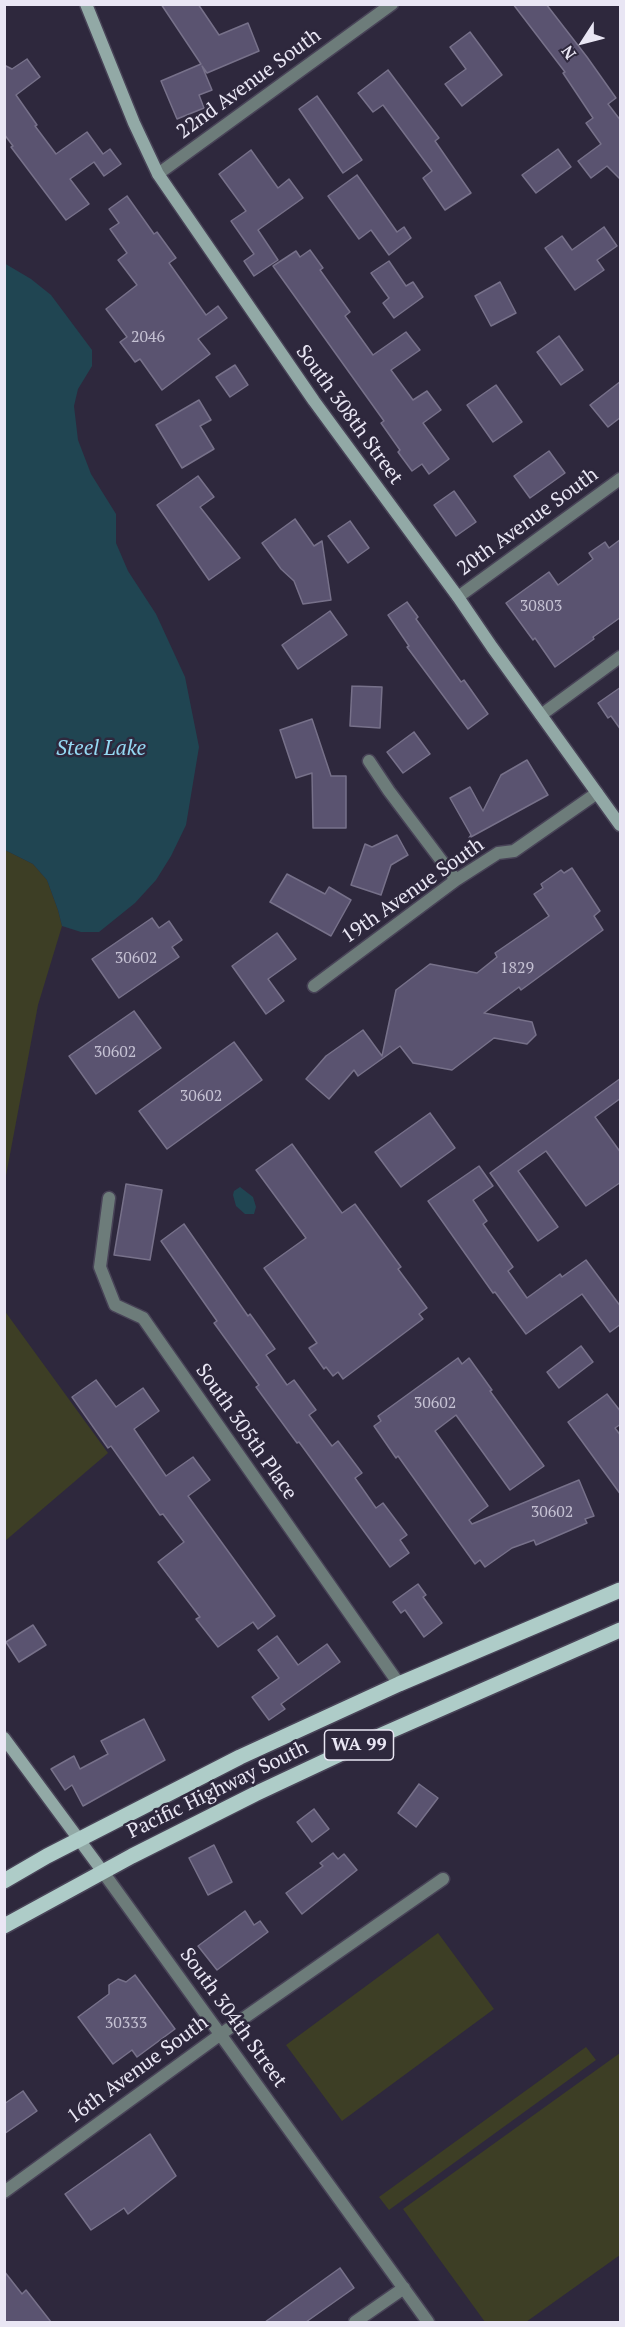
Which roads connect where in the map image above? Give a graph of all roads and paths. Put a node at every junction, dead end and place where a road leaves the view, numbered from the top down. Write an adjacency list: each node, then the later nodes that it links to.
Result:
1 (86, 4): 3 (street, South 308th Street)
2 (392, 4): 3 (street, 22nd Avenue South)
3 (158, 174): 5 (street, South 308th Street)
4 (621, 479): 5 (street, 20th Avenue South)
5 (458, 597): 7 (street, South 308th Street)
6 (621, 657): 7 (street)
7 (541, 715): 9 (street, South 308th Street)
8 (369, 761): 11 (street)
9 (597, 793): 10 (street, South 308th Street); 11 (street, 19th Avenue South)
10 (621, 825)
11 (456, 880): 12 (street, 19th Avenue South)
12 (314, 986)
13 (109, 1198): 16 (street, South 305th Place)
14 (621, 1590): 16 (main road, Pacific Highway South / WA 99)
15 (621, 1630): 19 (main road, Pacific Highway South / WA 99)
16 (399, 1684): 18 (main road, Pacific Highway South / WA 99)
17 (4, 1738): 18 (street, South 304th Street)
18 (79, 1840): 19 (street, South 304th Street); 21 (main road, Pacific Highway South / WA 99)
19 (103, 1872): 22 (main road, Pacific Highway South / WA 99); 23 (street, South 304th Street)
20 (443, 1879): 23 (street, 16th Avenue South)
21 (4, 1881)
22 (4, 1926)
23 (221, 2034): 24 (street, 16th Avenue South); 25 (street, South 304th Street)
24 (4, 2192)
25 (404, 2288): 26 (street); 27 (street, South 304th Street)
26 (355, 2322)
27 (428, 2322)

